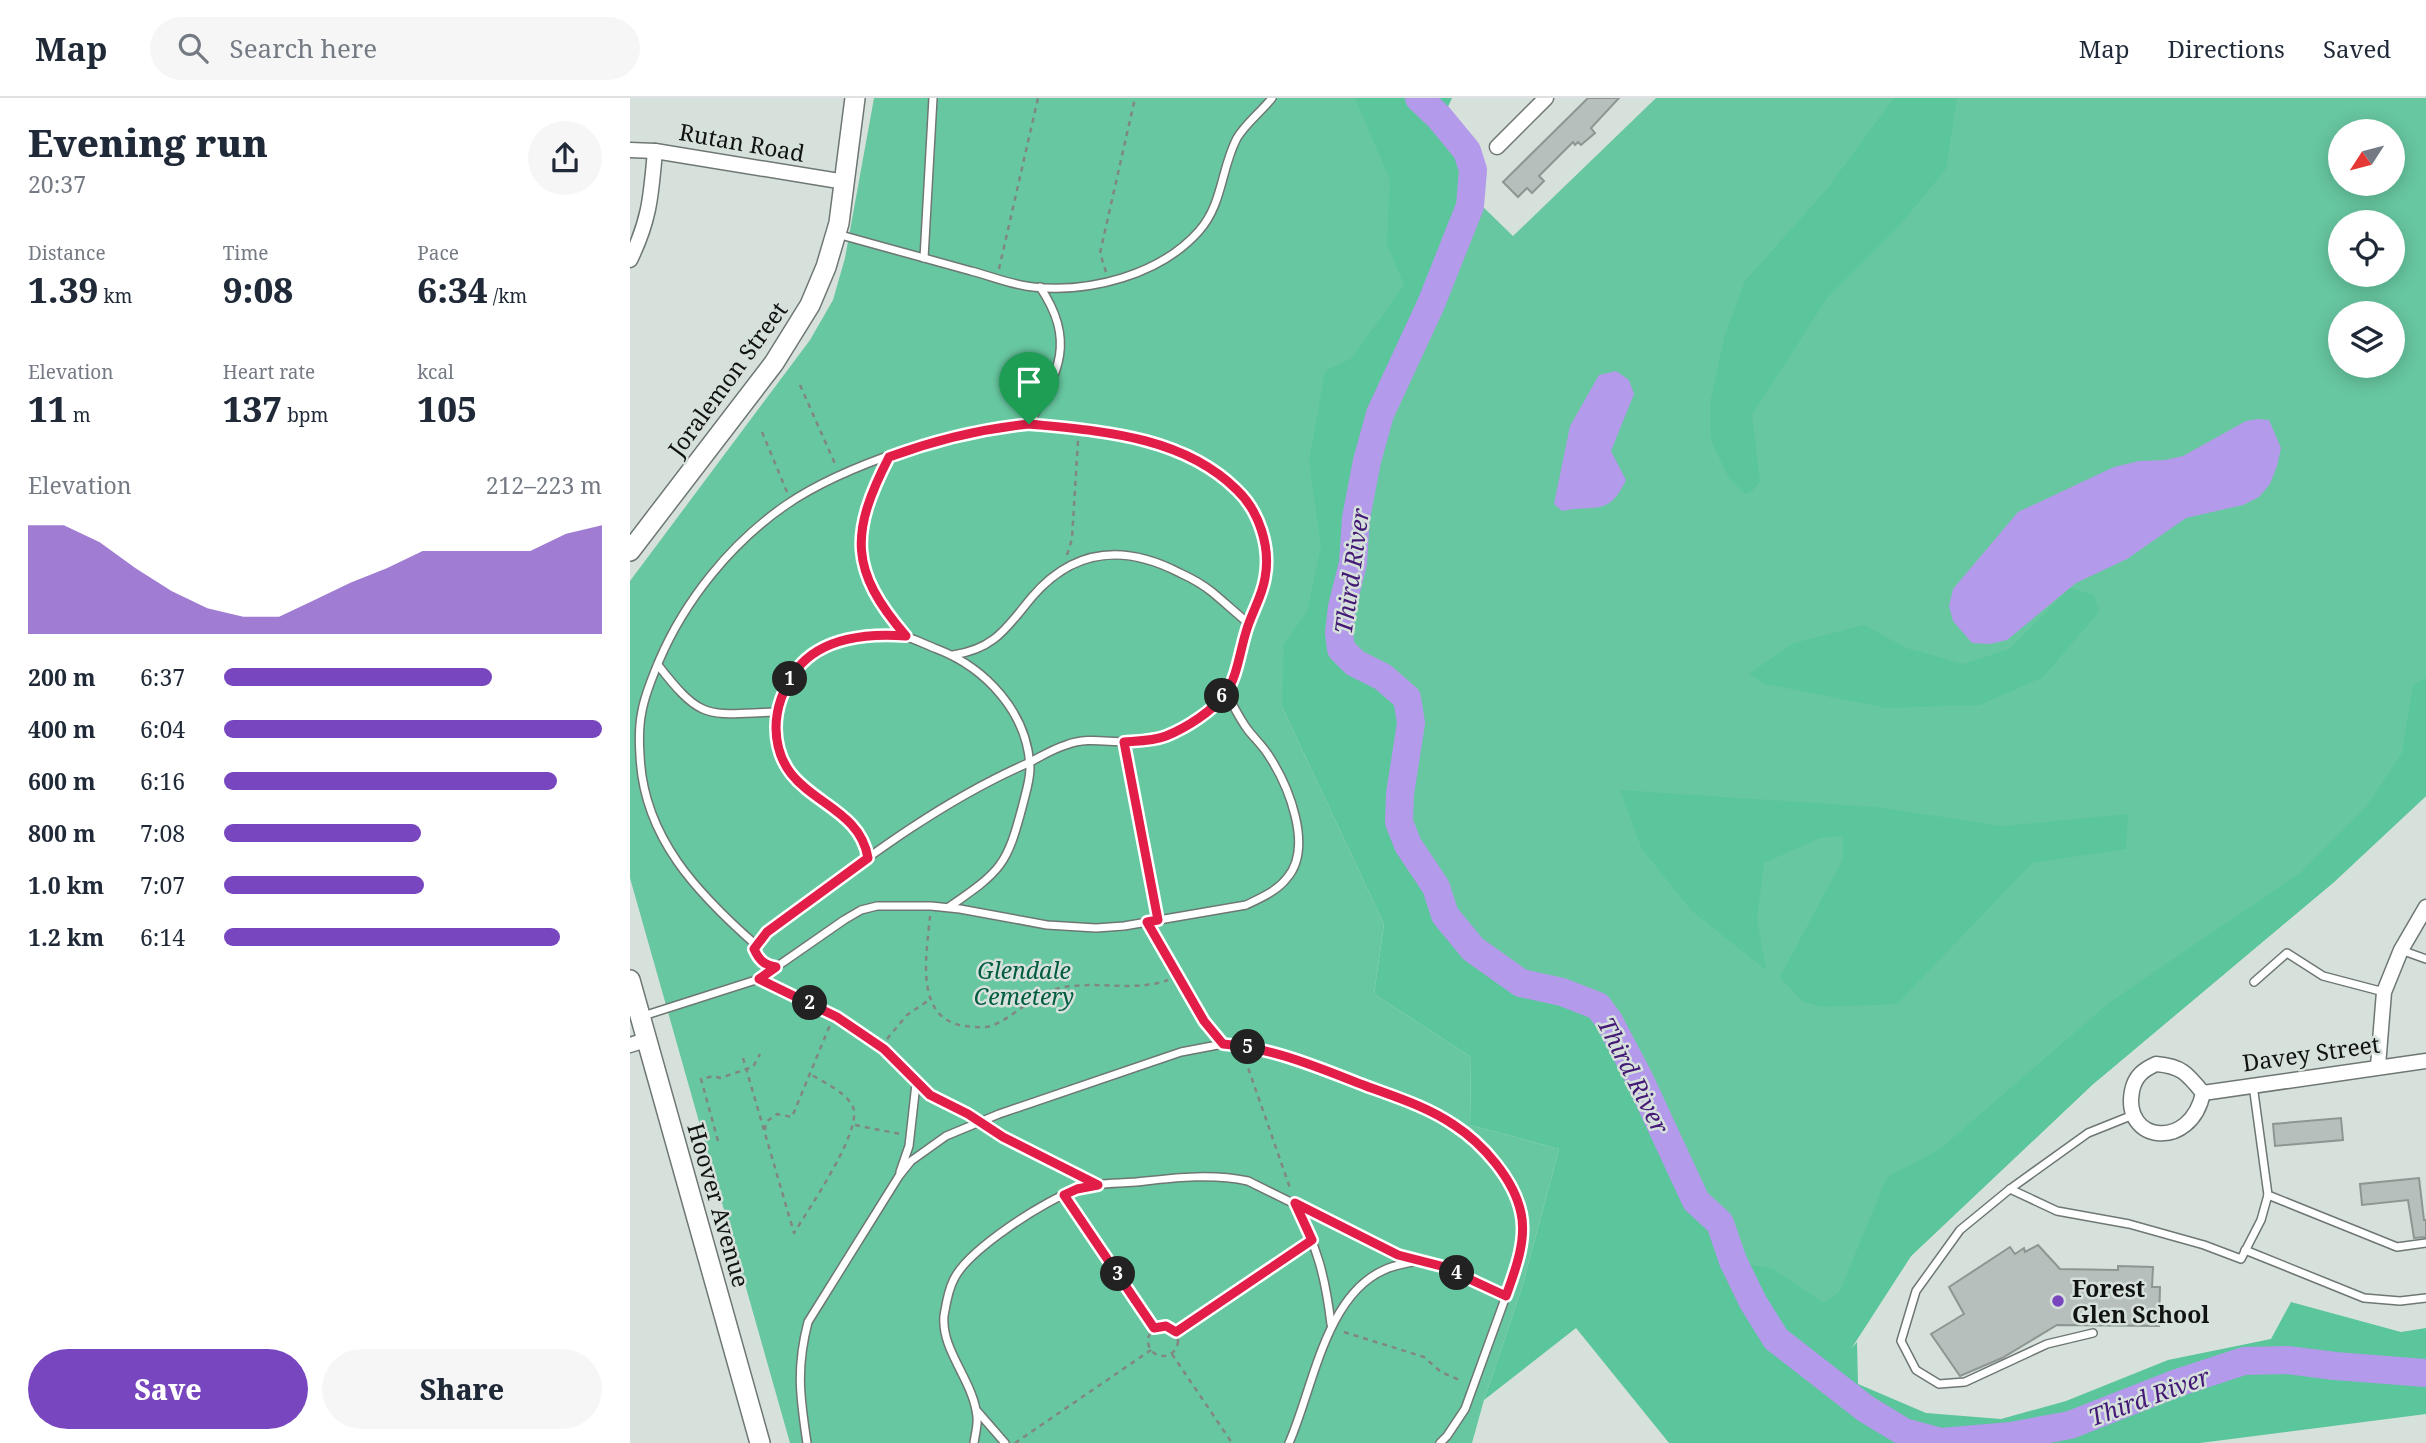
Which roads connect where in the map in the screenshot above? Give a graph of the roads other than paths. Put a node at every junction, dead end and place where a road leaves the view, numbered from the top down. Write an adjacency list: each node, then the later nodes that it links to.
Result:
1 (855, 98): 8 (street, Joralemon Street)
2 (933, 98): 10 (lane)
3 (1272, 98): 12 (lane)
4 (1546, 98): 5 (street)
5 (1497, 147)
6 (630, 150): 7 (street, Rutan Road)
7 (655, 150): 8 (street, Rutan Road); 11 (street)
8 (845, 182): 9 (street, Joralemon Street)
9 (836, 234): 10 (lane); 15 (street, Joralemon Street)
10 (924, 258): 12 (lane)
11 (630, 260)
12 (1040, 287): 13 (lane)
13 (1029, 424): 14 (lane); 16 (lane)
14 (889, 457): 17 (lane); 19 (lane)
15 (630, 551)
16 (1248, 624): 18 (lane); 20 (lane)
17 (906, 636): 18 (lane); 21 (lane)
18 (953, 656): 22 (lane)
19 (658, 665): 21 (lane); 27 (lane)
20 (1226, 692): 22 (lane); 26 (lane)
21 (777, 712): 23 (lane)
22 (1029, 762): 23 (lane); 25 (lane)
23 (868, 858): 27 (lane)
24 (2426, 907): 28 (street)
25 (948, 908): 26 (lane); 30 (lane)
26 (1147, 922): 37 (lane)
27 (756, 945): 30 (lane)
28 (2401, 950): 29 (lane); 34 (street)
29 (2426, 959)
30 (776, 967): 31 (lane)
31 (759, 979): 35 (lane); 40 (lane)
32 (630, 980): 35 (street, Hoover Avenue)
33 (2254, 982): 34 (lane)
34 (2384, 992): 39 (street)
35 (640, 1017): 36 (street, Hoover Avenue)
36 (638, 1042): 58 (street, Hoover Avenue)
37 (1223, 1044): 44 (lane); 53 (lane)
38 (2426, 1061): 39 (street, Davey Street)
39 (2378, 1066): 41 (street, Davey Street)
40 (916, 1084): 44 (lane); 45 (lane)
41 (2253, 1085): 42 (street, Davey Street); 48 (lane)
42 (2203, 1093): 43 (street); 43 (street)
43 (2133, 1115): 47 (lane)
44 (979, 1122): 45 (lane); 46 (lane)
45 (899, 1176): 59 (lane)
46 (1098, 1185): 49 (lane); 57 (lane)
47 (2010, 1189): 51 (lane); 56 (lane)
48 (2268, 1195): 50 (lane); 51 (lane)
49 (1295, 1203): 52 (lane); 55 (lane)
50 (2426, 1243)
51 (2245, 1251): 54 (lane)
52 (1420, 1260): 53 (lane); 55 (lane)
53 (1506, 1296): 63 (lane)
54 (2426, 1298)
55 (1331, 1327): 62 (lane)
56 (2093, 1333)
57 (976, 1410): 60 (lane); 61 (lane)
58 (761, 1443)
59 (807, 1443)
60 (974, 1443)
61 (1006, 1443)
62 (1289, 1443)
63 (1440, 1443)

